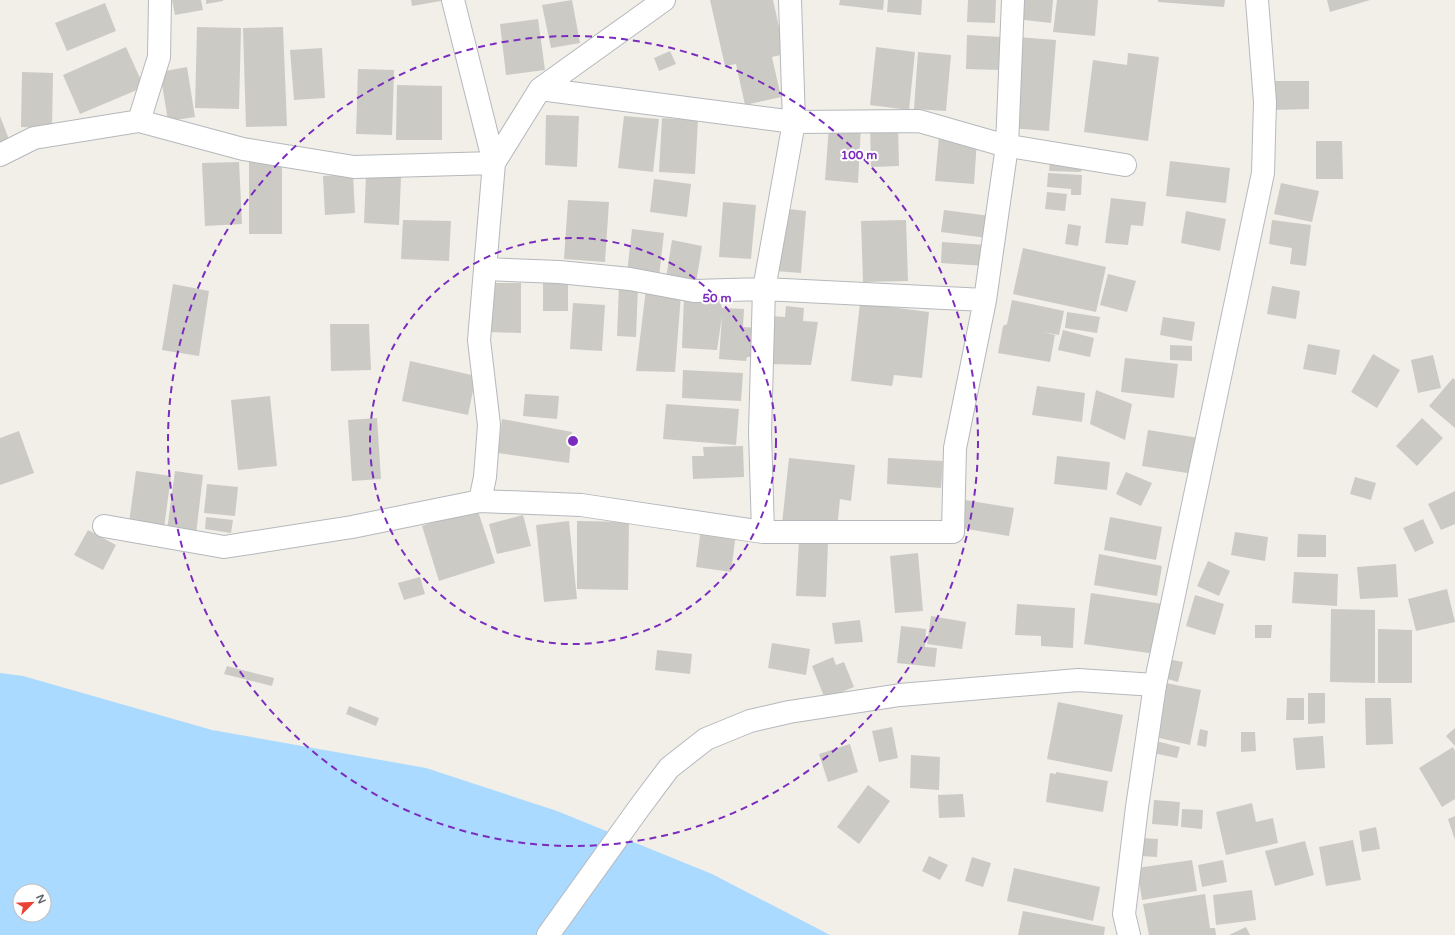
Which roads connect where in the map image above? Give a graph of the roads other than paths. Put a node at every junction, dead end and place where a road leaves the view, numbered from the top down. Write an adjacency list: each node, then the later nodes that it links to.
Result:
1 (160, 0): 8 (street)
2 (453, 0): 12 (street)
3 (664, 0): 7 (street)
4 (790, 0): 9 (street)
5 (1013, 0): 10 (street)
6 (1257, 0): 20 (street)
7 (540, 89): 9 (street); 12 (street)
8 (139, 121): 11 (street); 12 (street)
9 (794, 122): 10 (street); 15 (street)
10 (1007, 146): 13 (street); 16 (street)
11 (0, 155)
12 (494, 163): 14 (street)
13 (1125, 165)
14 (485, 269): 15 (street); 17 (street)
15 (764, 289): 16 (street); 19 (street)
16 (985, 300): 19 (street)
17 (480, 501): 18 (street); 19 (street)
18 (104, 526)
19 (763, 532)
20 (1155, 685): 21 (street); 22 (street)
21 (548, 935)
22 (1130, 935)

